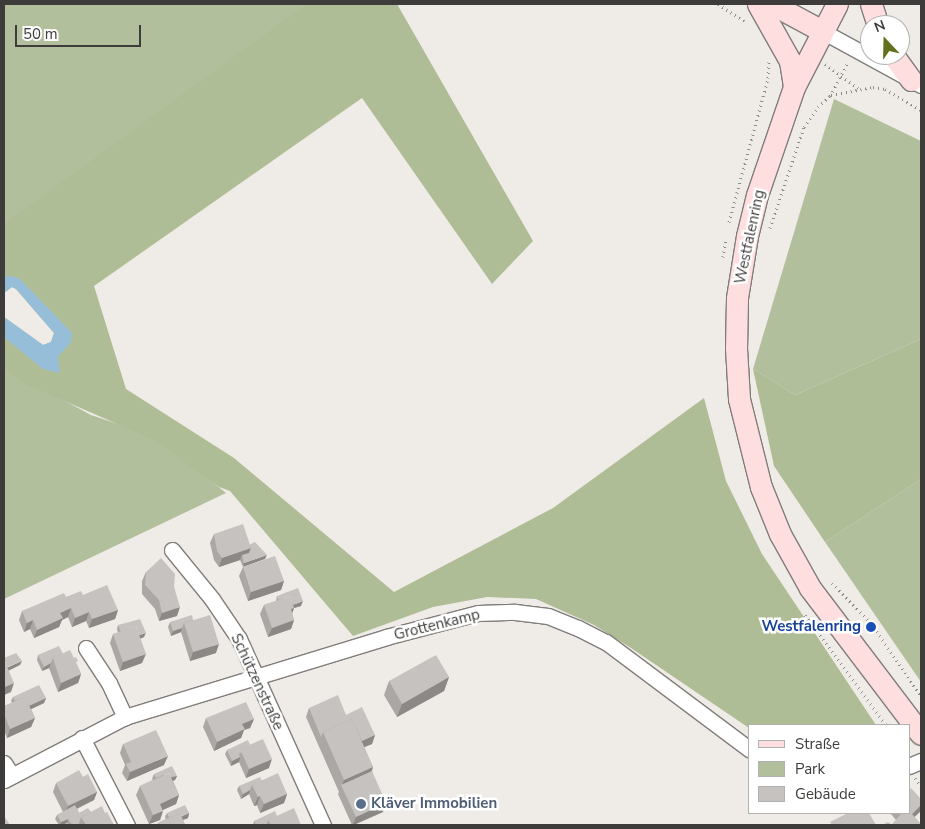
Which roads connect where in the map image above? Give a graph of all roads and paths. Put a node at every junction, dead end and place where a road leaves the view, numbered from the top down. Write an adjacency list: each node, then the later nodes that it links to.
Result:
1 (718, 4): 5 (path)
2 (758, 4): 12 (main road)
3 (772, 4): 6 (main road)
4 (837, 4): 6 (main road, Westfalenring)
5 (750, 25)
6 (822, 31): 7 (street); 12 (main road, Westfalenring)
7 (855, 48): 10 (path); 11 (street)
8 (769, 60): 17 (path)
9 (902, 65): 11 (main road)
10 (840, 77): 13 (path); 14 (path)
11 (916, 82)
12 (794, 86): 26 (main road, Westfalenring)
13 (858, 88): 14 (path); 15 (path)
14 (830, 96): 16 (path)
15 (921, 110)
16 (768, 237)
17 (723, 258)
18 (172, 550): 22 (street, Schützenstraße)
19 (829, 580): 23 (path)
20 (799, 607): 25 (path)
21 (86, 648): 24 (street)
22 (256, 678): 24 (street, Grottenkamp); 28 (street, Grottenkamp); 32 (street, Schützenstraße)
23 (921, 696)
24 (125, 717): 27 (street, Grottenkamp)
25 (885, 724)
26 (921, 734)
27 (82, 738): 30 (street, Grottenkamp); 31 (street)
28 (748, 748)
29 (4, 763): 30 (street, Grottenkamp)
30 (8, 778)
31 (127, 825)
32 (323, 825)

